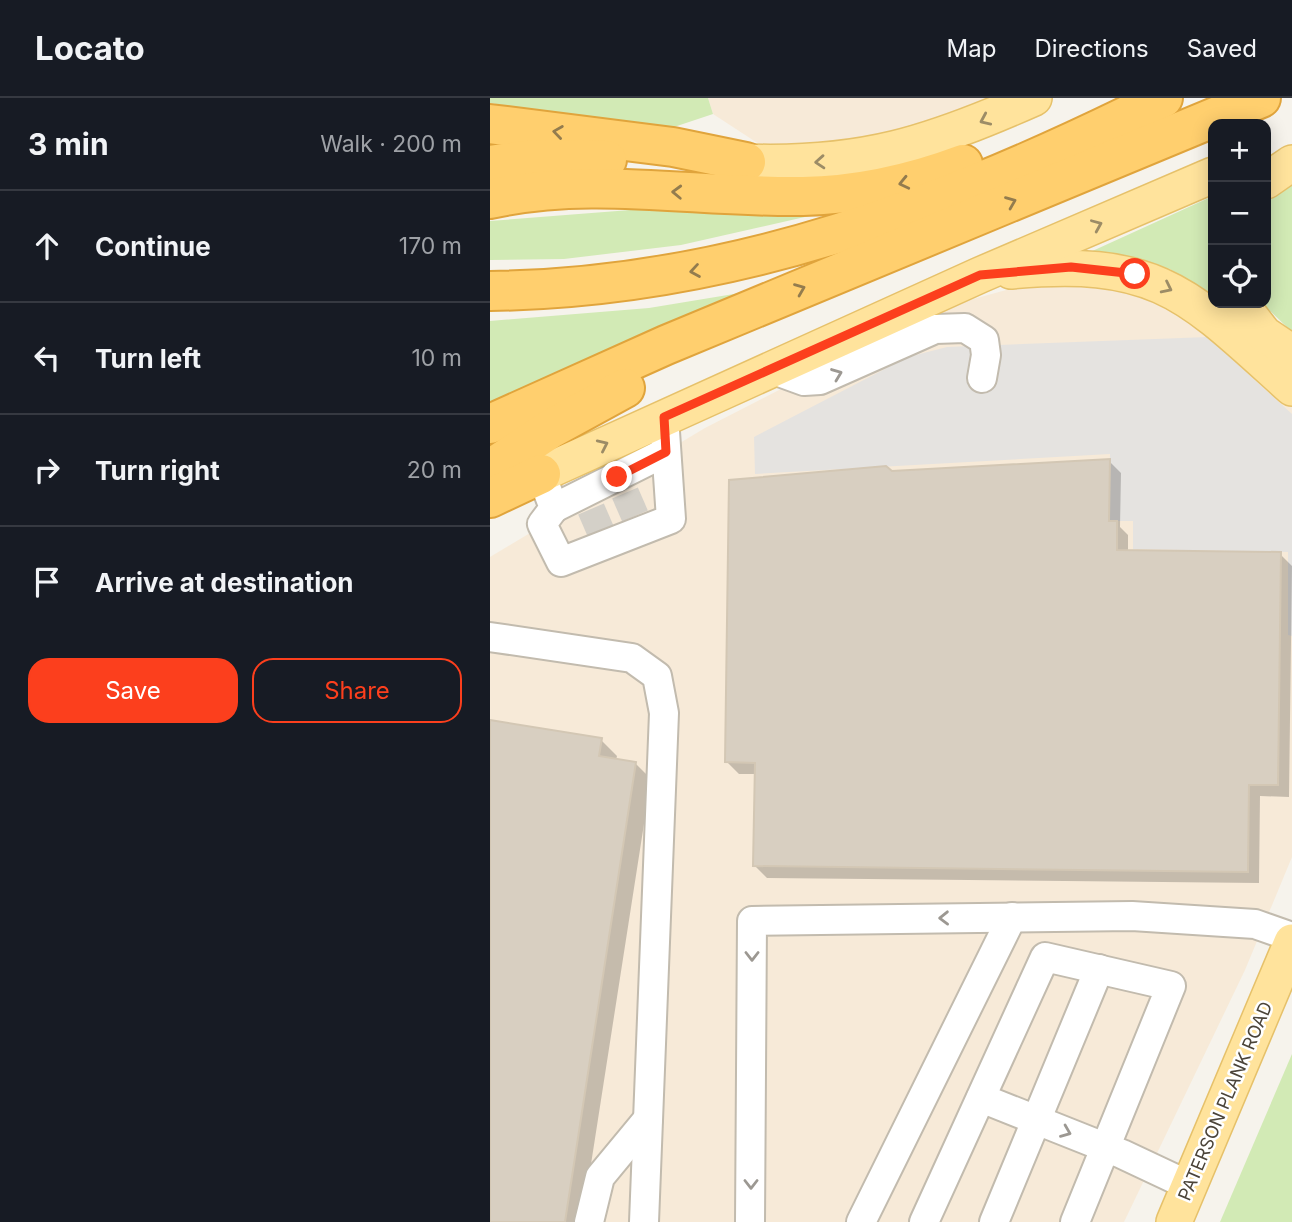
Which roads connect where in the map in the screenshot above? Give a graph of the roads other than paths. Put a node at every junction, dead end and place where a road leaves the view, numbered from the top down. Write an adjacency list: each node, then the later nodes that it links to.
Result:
1 (1034, 98): 8 (main road, one-way to 8)
2 (1128, 98): 13 (highway, one-way to 13)
3 (1163, 98): 15 (highway, one-way to 15)
4 (1261, 98): 17 (highway, one-way to 4)
5 (490, 124): 8 (highway, one-way to 5)
6 (1292, 141): 7 (main road)
7 (1271, 150)
8 (746, 162): 10 (highway)
9 (1292, 163): 12 (main road)
10 (490, 166)
11 (1208, 177): 14 (main road, one-way to 11)
12 (1271, 178)
13 (490, 199)
14 (980, 275): 19 (main road); 21 (main road, one-way to 21)
15 (490, 291)
16 (1244, 308): 18 (main road)
17 (737, 315): 23 (highway); 25 (highway)
18 (1292, 353)
19 (771, 369): 20 (lane, one-way to 20); 22 (main road)
20 (982, 378)
21 (1292, 388)
22 (664, 417): 24 (lane); 26 (main road, one-way to 22)
23 (490, 424)
24 (666, 452): 28 (lane); 28 (lane)
25 (490, 469)
26 (548, 491): 27 (highway); 29 (lane); 29 (lane)
27 (490, 498)
28 (630, 504): 29 (lane); 29 (lane)
29 (595, 519)
30 (490, 637): 35 (lane)
31 (1012, 918): 32 (lane); 41 (lane, one-way to 41); 42 (lane)
32 (1292, 940): 38 (main road, PATERSON PLANK ROAD)
33 (1099, 969): 34 (lane); 36 (lane); 37 (lane)
34 (981, 1098): 36 (lane); 43 (lane)
35 (648, 1119): 39 (lane); 40 (lane)
36 (1037, 1120): 37 (lane, one-way to 37); 44 (lane)
37 (1105, 1148): 38 (lane); 45 (lane)
38 (1190, 1186): 46 (main road, PATERSON PLANK ROAD)
39 (589, 1222)
40 (644, 1222)
41 (750, 1222)
42 (861, 1222)
43 (924, 1222)
44 (994, 1222)
45 (1075, 1222)
46 (1174, 1222)

